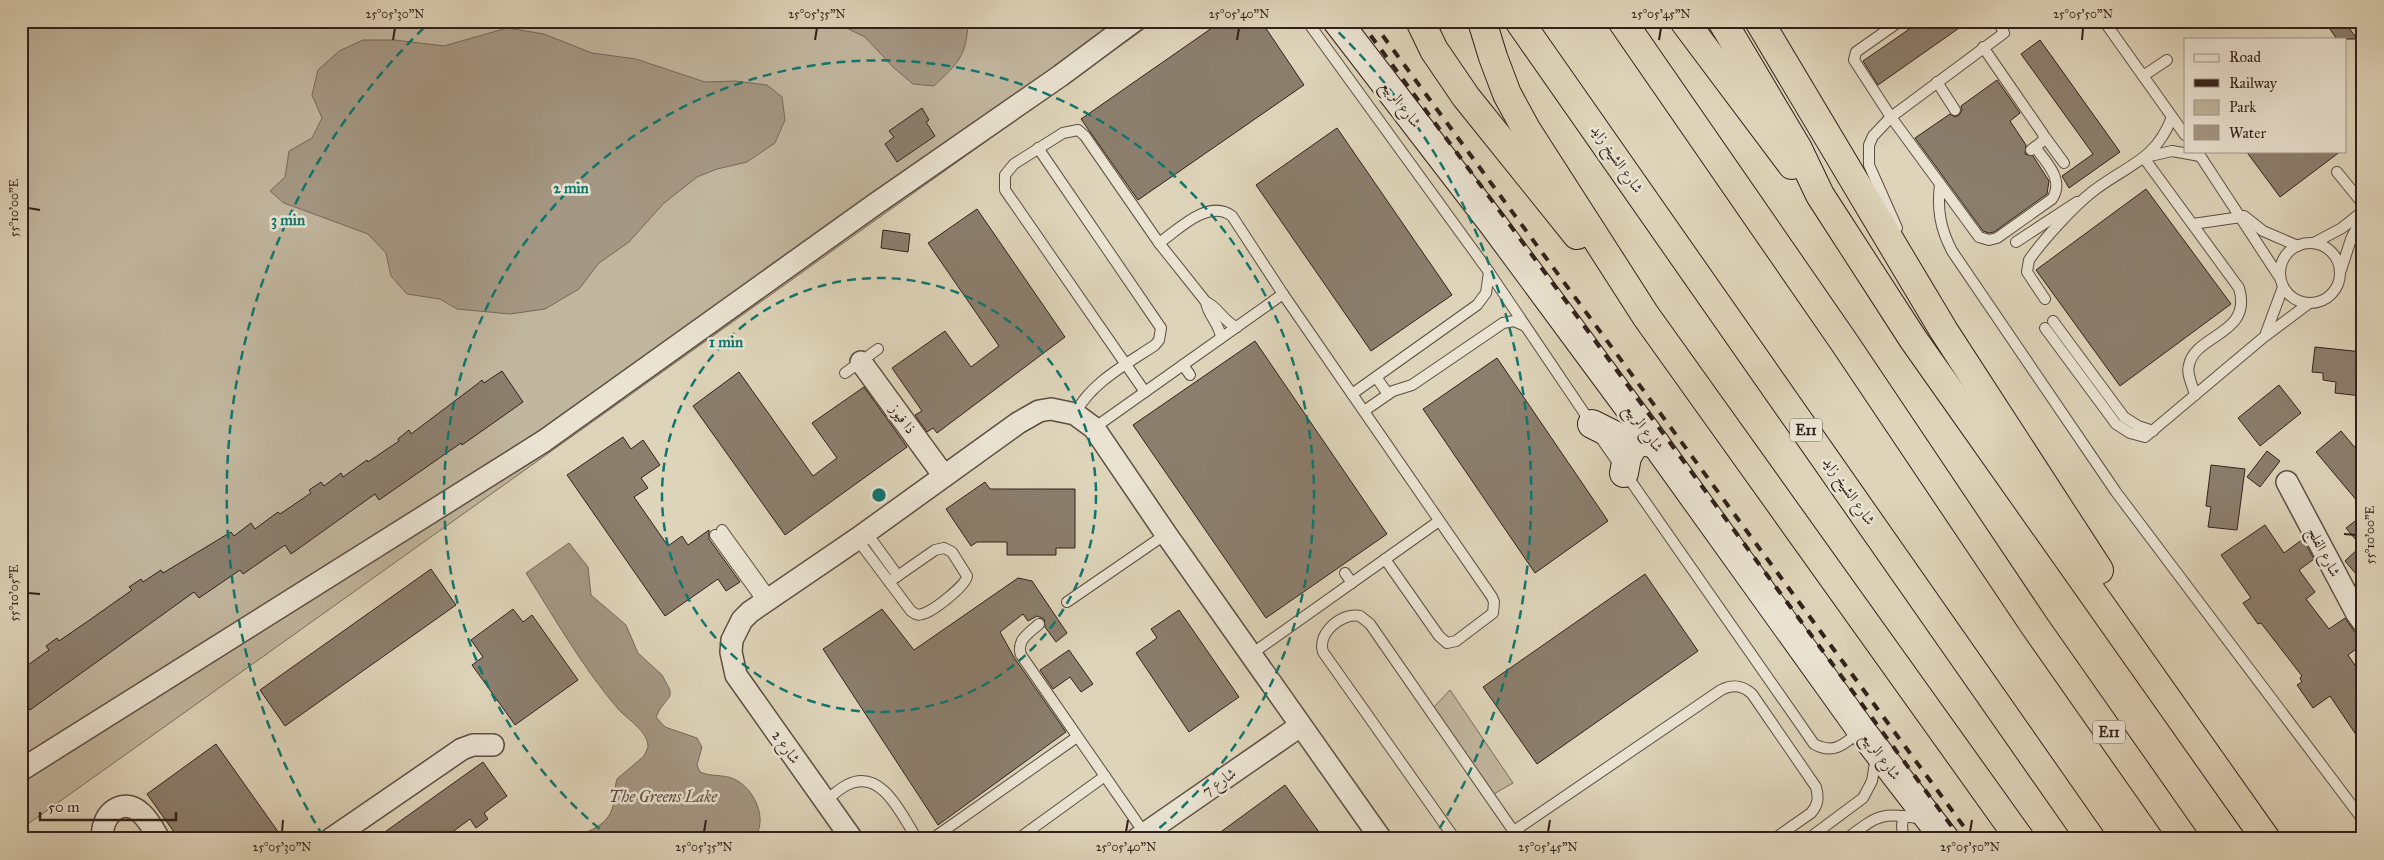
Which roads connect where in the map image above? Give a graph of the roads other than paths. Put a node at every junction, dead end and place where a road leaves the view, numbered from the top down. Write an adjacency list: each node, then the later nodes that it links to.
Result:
1 (1134, 21): 91 (street)
2 (1307, 21): 41 (lane)
3 (1337, 21): 68 (main road, شارع الربيع)
4 (1420, 21): 47 (highway)
5 (1482, 21): 47 (highway)
6 (1519, 21): 112 (highway, شارع الشيخ زايد / E11)
7 (1622, 21): 113 (highway, E11)
8 (1684, 21): 30 (highway)
9 (1722, 21): 30 (highway)
10 (1759, 21): 51 (highway)
11 (1900, 21): 19 (lane)
12 (1998, 21): 14 (lane)
13 (2104, 21): 16 (lane)
14 (1983, 47): 17 (lane); 22 (lane)
15 (2167, 60): 16 (lane)
16 (2143, 76): 20 (lane)
17 (1937, 82): 18 (lane); 19 (lane)
18 (1955, 110)
19 (1891, 117): 28 (lane); 51 (lane)
20 (2172, 117): 21 (lane); 25 (lane)
21 (2184, 134)
22 (2045, 137): 26 (lane); 28 (lane)
23 (1038, 148): 37 (lane); 56 (lane); 56 (lane)
24 (2198, 154): 25 (lane); 32 (lane)
25 (2144, 158): 29 (lane); 35 (lane)
26 (2064, 163)
27 (2337, 172): 31 (lane)
28 (1940, 184): 94 (lane)
29 (2092, 192): 36 (lane); 44 (lane)
30 (1820, 195): 86 (highway)
31 (2363, 204)
32 (2234, 205): 34 (lane); 39 (lane)
33 (2363, 213): 38 (lane); 40 (lane)
34 (2241, 216): 35 (lane); 42 (lane)
35 (2193, 224): 63 (lane)
36 (2016, 242)
37 (1159, 243): 43 (lane); 45 (lane)
38 (2314, 243): 39 (lane); 40 (lane)
39 (2298, 246): 42 (lane)
40 (2341, 271): 46 (lane)
41 (1489, 272): 49 (lane); 59 (lane)
42 (2282, 282): 46 (lane); 52 (lane)
43 (1283, 294): 50 (lane); 61 (lane)
44 (2044, 299)
45 (1206, 302): 50 (lane); 53 (lane)
46 (2308, 304): 52 (lane)
47 (1646, 316): 111 (highway)
48 (2049, 325): 63 (lane)
49 (1525, 326): 62 (lane); 66 (lane)
50 (1237, 327): 53 (lane)
51 (1944, 331): 86 (highway)
52 (2264, 337): 63 (lane)
53 (1221, 338): 55 (lane)
54 (880, 352): 57 (lane)
55 (1186, 363): 58 (lane); 60 (lane)
56 (1126, 365): 60 (lane); 65 (lane)
57 (855, 369): 70 (street, ذا فيوز)
58 (1193, 373)
59 (1376, 377): 61 (lane); 62 (lane)
60 (1145, 392): 67 (lane)
61 (1352, 394): 64 (lane)
62 (1388, 394): 64 (lane)
63 (2195, 395)
64 (1364, 411): 72 (lane)
65 (1074, 414): 67 (street); 70 (street)
66 (1592, 424): 68 (main road); 69 (lane)
67 (1094, 428): 74 (street)
68 (1645, 443): 69 (main road); 89 (main road, شارع الربيع)
69 (1624, 473): 89 (lane)
70 (944, 476): 75 (street)
71 (2287, 482): 83 (street, شارع الفلج)
72 (1439, 521): 76 (lane); 76 (lane)
73 (719, 532): 81 (lane)
74 (1166, 534): 82 (lane); 85 (street)
75 (862, 535): 77 (lane); 79 (lane); 81 (street)
76 (1384, 560): 80 (lane)
77 (898, 576): 79 (lane); 79 (lane)
78 (1342, 576): 80 (lane)
79 (889, 582)
80 (1349, 585): 85 (lane)
81 (767, 600): 93 (street, شارع 2)
82 (1067, 602)
83 (2363, 622)
84 (1039, 624): 88 (lane)
85 (1250, 655): 87 (street)
86 (2163, 691): 114 (highway)
87 (1300, 726): 97 (street, شارع 7); 105 (street)
88 (1077, 737): 92 (lane); 103 (lane)
89 (1869, 740): 95 (main road, شارع الربيع); 108 (lane)
90 (493, 745): 100 (street)
91 (21, 770)
92 (1104, 776): 97 (lane); 104 (lane)
93 (825, 801): 101 (street, شارع 2); 102 (lane)
94 (2363, 820)
95 (1926, 825): 109 (lane); 110 (lane)
96 (1516, 835): 106 (lane); 107 (lane)
97 (1141, 836)
98 (103, 839): 99 (street)
99 (160, 839)
100 (331, 839)
101 (852, 839)
102 (917, 839)
103 (932, 839)
104 (1018, 839)
105 (1380, 839)
106 (1454, 839)
107 (1774, 839)
108 (1808, 839)
109 (1846, 839)
110 (1903, 839)
111 (2020, 839)
112 (2092, 839)
113 (2184, 839)
114 (2266, 839)

